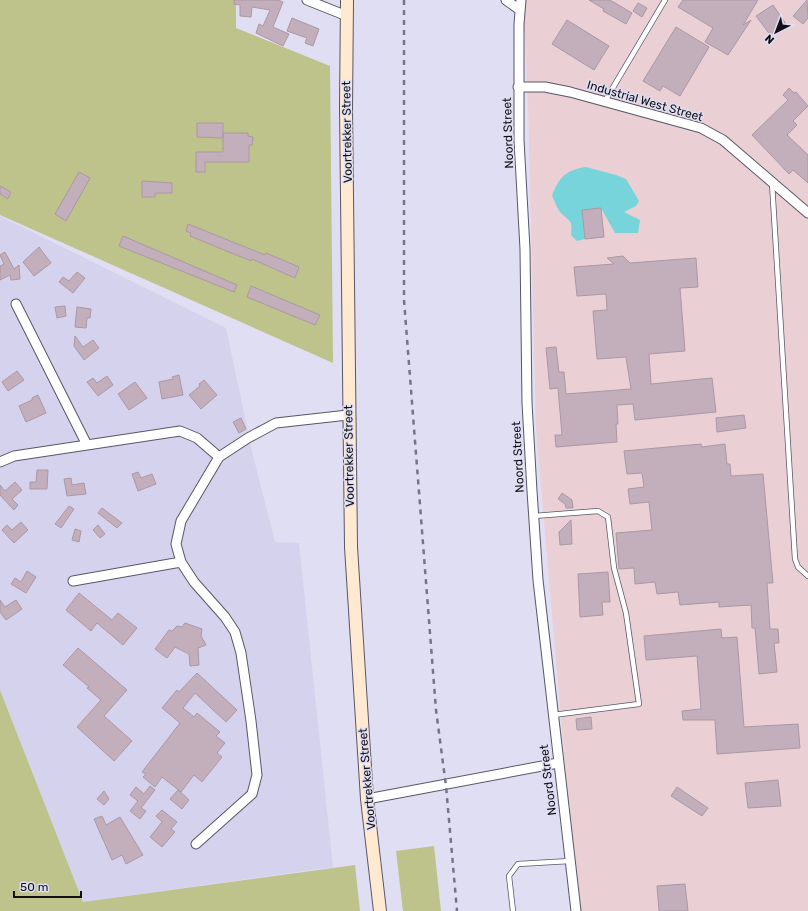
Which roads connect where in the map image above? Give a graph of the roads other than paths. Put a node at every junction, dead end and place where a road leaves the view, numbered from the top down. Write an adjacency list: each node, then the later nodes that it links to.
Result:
1 (307, 0): 7 (street)
2 (347, 0): 7 (main road, Voortrekker Street)
3 (506, 0): 6 (street)
4 (521, 0): 6 (street, Noord Street)
5 (665, 0): 9 (lane)
6 (520, 10): 8 (street, Noord Street)
7 (347, 16): 13 (main road, Voortrekker Street)
8 (518, 87): 9 (street, Industrial West Street); 17 (street, Noord Street)
9 (605, 101): 10 (street, Industrial West Street)
10 (772, 183): 11 (street, Industrial West Street); 19 (lane)
11 (808, 213)
12 (16, 304): 14 (street)
13 (348, 415): 15 (street); 23 (main road, Voortrekker Street)
14 (87, 445): 15 (street); 16 (street)
15 (219, 457): 18 (street)
16 (0, 462)
17 (534, 516): 21 (street, Noord Street); 21 (lane)
18 (180, 562): 20 (street); 24 (street)
19 (808, 576)
20 (73, 581)
21 (553, 715): 22 (street, Noord Street)
22 (558, 763): 23 (street); 25 (street, Noord Street)
23 (368, 799): 26 (main road, Voortrekker Street)
24 (196, 844)
25 (570, 861): 27 (lane); 28 (street, Noord Street)
26 (380, 911)
27 (514, 911)
28 (576, 911)

